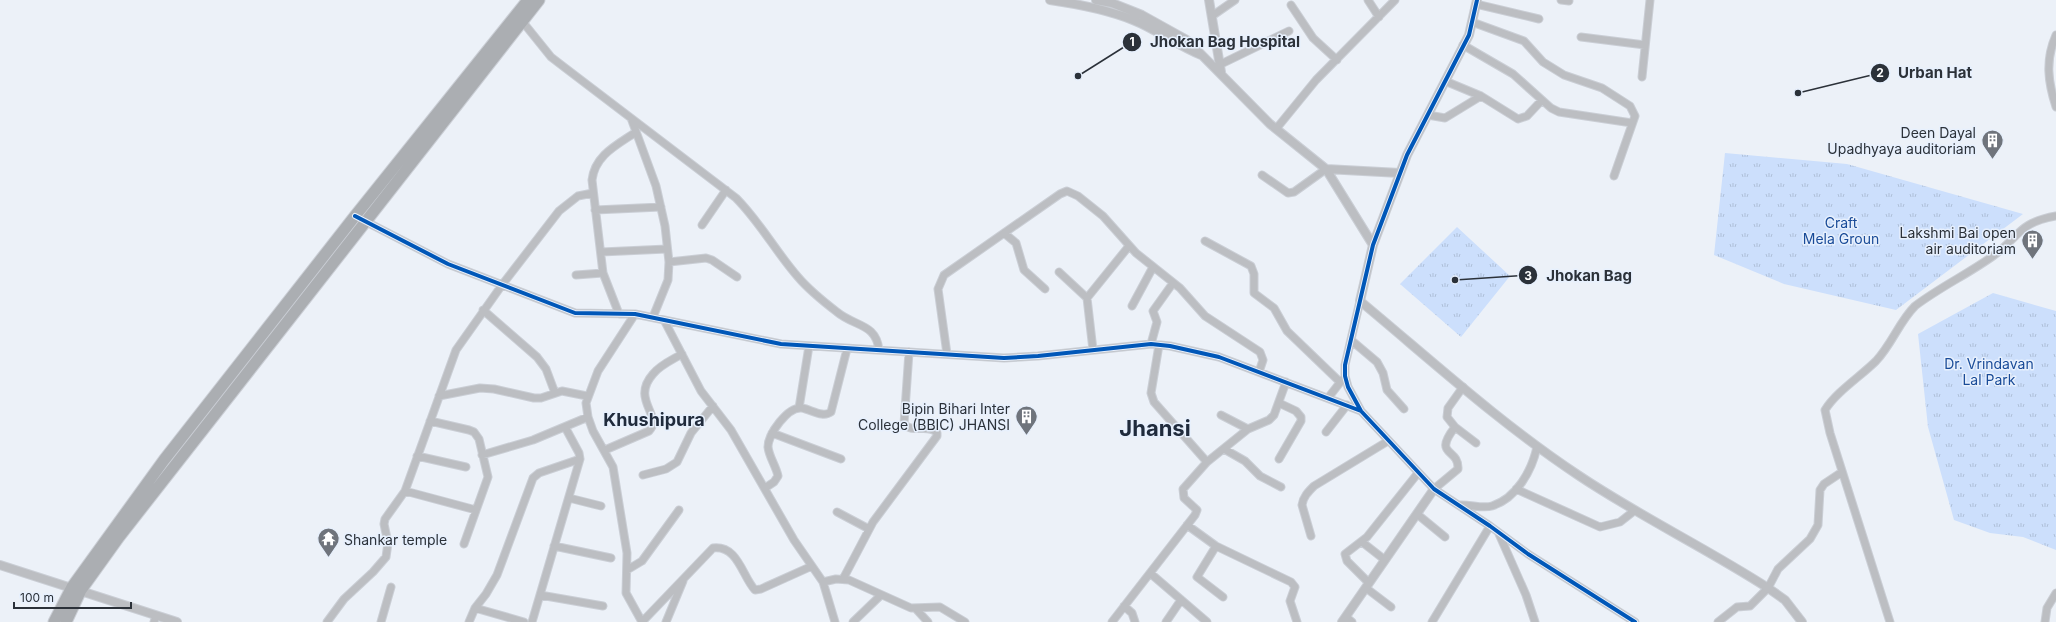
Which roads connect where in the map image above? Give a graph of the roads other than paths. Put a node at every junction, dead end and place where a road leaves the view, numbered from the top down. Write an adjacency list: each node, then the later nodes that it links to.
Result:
1 (528, 0): 46 (main road)
2 (539, 0): 17 (main road)
3 (1050, 0): 24 (street)
4 (1096, 0): 24 (street)
5 (1209, 0): 14 (street)
6 (1234, 0): 14 (street)
7 (1368, 0): 15 (street)
8 (1395, 0): 15 (street)
9 (1561, 0): 11 (street)
10 (1650, 0): 23 (street)
11 (1569, 1)
12 (1477, 2): 16 (street); 18 (street)
13 (1291, 5): 25 (street)
14 (1212, 16): 26 (street)
15 (1379, 17): 25 (street)
16 (1539, 19)
17 (522, 21): 34 (street); 48 (main road)
18 (1472, 22): 22 (street); 35 (street)
19 (1289, 31): 26 (street)
20 (2056, 35): 32 (street)
21 (1581, 37): 23 (street)
22 (1463, 45): 29 (street); 31 (street)
23 (1645, 45): 28 (street)
24 (1203, 56): 27 (street)
25 (1337, 60): 36 (street)
26 (1218, 65): 27 (street)
27 (1222, 74): 36 (street)
28 (1642, 77)
29 (1445, 81): 30 (street); 33 (street)
30 (1481, 96): 31 (street); 33 (street)
31 (1542, 100): 35 (street)
32 (2055, 103)
33 (1428, 115): 39 (street)
34 (631, 118): 37 (street); 42 (street)
35 (1632, 123): 41 (street)
36 (1276, 129): 38 (street)
37 (636, 132): 43 (street); 44 (street)
38 (1326, 169): 39 (street); 40 (street); 52 (street)
39 (1400, 173): 52 (street)
40 (1262, 175)
41 (1614, 176)
42 (726, 190): 49 (street); 78 (street)
43 (593, 193): 45 (street); 63 (street)
44 (661, 207): 45 (street); 54 (street)
45 (595, 210): 55 (street)
46 (355, 216): 48 (street); 154 (main road)
47 (2056, 216): 117 (street)
48 (367, 222): 63 (street); 154 (main road)
49 (702, 224)
50 (1004, 233): 53 (street); 64 (street); 82 (street)
51 (1205, 241): 84 (street)
52 (1373, 245): 66 (street)
53 (1129, 246): 57 (street); 65 (street)
54 (667, 249): 55 (street); 56 (street)
55 (601, 252): 59 (street)
56 (669, 262): 61 (street); 71 (street)
57 (1153, 267): 62 (street); 67 (street)
58 (1059, 272): 65 (street)
59 (603, 273): 60 (street); 69 (street)
60 (576, 275)
61 (737, 277)
62 (1173, 283): 74 (street); 83 (street)
63 (502, 285): 68 (street); 69 (street)
64 (1045, 289)
65 (1087, 298): 79 (street)
66 (1360, 301): 73 (street); 86 (street)
67 (1132, 306)
68 (483, 310): 87 (street); 88 (street)
69 (619, 314): 70 (street)
70 (635, 314): 71 (street); 89 (street)
71 (653, 317): 72 (street)
72 (664, 320): 76 (street); 81 (street)
73 (1351, 340): 84 (street); 95 (street)
74 (1151, 344): 75 (street); 79 (street)
75 (1159, 345): 83 (street); 115 (street)
76 (809, 346): 77 (street); 94 (street)
77 (847, 349): 78 (street); 94 (street)
78 (879, 350): 80 (street)
79 (1093, 350): 82 (street)
80 (909, 352): 82 (street); 135 (street)
81 (682, 354): 92 (street); 109 (street)
82 (947, 354)
83 (1260, 372): 85 (street)
84 (1343, 379): 90 (street); 96 (street)
85 (1286, 382): 90 (street); 91 (street)
86 (1463, 387): 100 (street); 107 (street)
87 (555, 393): 88 (street); 89 (street)
88 (439, 396): 99 (street)
89 (588, 396): 98 (street)
90 (1328, 398): 93 (street)
91 (1279, 403): 102 (street); 114 (street)
92 (713, 406): 119 (street); 121 (street)
93 (1346, 406): 96 (street); 103 (street)
94 (799, 408): 104 (street)
95 (1404, 409)
96 (1361, 411): 105 (street)
97 (1222, 415): 102 (street)
98 (588, 417): 101 (street); 109 (street)
99 (430, 421): 110 (street); 111 (street)
100 (1455, 426): 106 (street); 122 (street)
101 (565, 427): 110 (street); 112 (street)
102 (1248, 429): 108 (street)
103 (1326, 432)
104 (772, 433): 113 (street); 121 (street)
105 (1388, 441): 118 (street); 137 (street)
106 (1476, 443)
107 (1538, 447): 123 (street); 130 (street)
108 (1224, 449): 115 (street); 120 (street)
109 (605, 450): 147 (street)
110 (482, 455): 128 (street)
111 (417, 456): 116 (street); 124 (street)
112 (580, 459): 125 (street); 164 (street)
113 (841, 459)
114 (1279, 459)
115 (1207, 462): 133 (street)
116 (466, 467)
117 (1842, 472): 155 (street); 192 (street)
118 (1418, 473): 122 (street); 139 (street)
119 (643, 474)
120 (1281, 487)
121 (765, 488): 146 (street)
122 (1434, 489): 127 (street); 132 (street)
123 (1516, 489): 127 (street); 130 (street)
124 (405, 491): 128 (street); 171 (street)
125 (569, 498): 126 (street); 141 (street)
126 (601, 506)
127 (1459, 506): 134 (street)
128 (476, 510): 140 (street)
129 (679, 510): 147 (street)
130 (1634, 511): 155 (street)
131 (837, 512): 135 (street)
132 (1417, 514): 138 (street); 144 (street)
133 (1187, 525): 142 (street); 148 (street)
134 (1490, 526): 136 (street); 187 (street)
135 (869, 529): 150 (street)
136 (1498, 532): 188 (street); 189 (street)
137 (1311, 536)
138 (1445, 537)
139 (1362, 542): 144 (street); 152 (street)
140 (464, 544)
141 (554, 546): 143 (street); 157 (street)
142 (1216, 546): 159 (street); 186 (street)
143 (611, 558)
144 (1385, 560): 152 (street)
145 (0, 565): 154 (street)
146 (812, 566): 149 (street); 151 (street)
147 (627, 570): 176 (street)
148 (1150, 573): 160 (street); 162 (street)
149 (684, 577): 176 (street); 177 (street)
150 (843, 579): 151 (street); 158 (street)
151 (823, 582): 178 (street)
152 (1368, 586): 163 (street); 167 (street)
153 (391, 587): 172 (street)
154 (76, 588): 166 (street); 168 (main road); 169 (main road)
155 (1768, 588): 190 (street); 191 (street)
156 (2056, 593): 193 (street)
157 (540, 595): 161 (street); 175 (street)
158 (880, 596): 165 (street); 179 (street)
159 (1223, 597)
160 (1182, 600): 184 (street); 185 (street)
161 (603, 606)
162 (1124, 606): 182 (street); 183 (street)
163 (1391, 607)
164 (475, 608): 173 (street); 174 (street)
165 (916, 609): 180 (street); 181 (street)
166 (155, 619): 170 (street)
167 (1347, 620)
168 (54, 622)
169 (66, 622)
170 (177, 622)
171 (327, 622)
172 (381, 622)
173 (469, 622)
174 (524, 622)
175 (532, 622)
176 (642, 622)
177 (666, 622)
178 (835, 622)
179 (853, 622)
180 (928, 622)
181 (964, 622)
182 (1112, 622)
183 (1135, 622)
184 (1166, 622)
185 (1207, 622)
186 (1298, 622)
187 (1432, 622)
188 (1535, 622)
189 (1635, 622)
190 (1718, 622)
191 (1802, 622)
192 (1890, 622)
193 (2045, 622)

